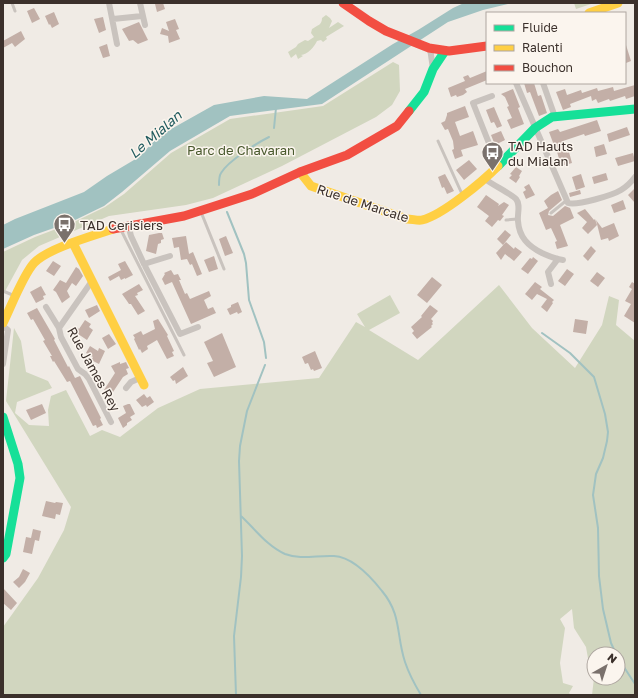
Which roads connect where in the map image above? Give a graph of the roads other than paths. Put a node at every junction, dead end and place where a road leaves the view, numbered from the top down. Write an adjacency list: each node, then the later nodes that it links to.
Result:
1 (12, 3): 6 (lane)
2 (109, 3): 9 (street)
3 (140, 3): 8 (street)
4 (343, 3): 13 (street)
5 (618, 3): 7 (street)
6 (15, 10)
7 (592, 12)
8 (142, 16): 9 (street); 10 (street)
9 (113, 19): 11 (street)
10 (145, 25)
11 (117, 44)
12 (486, 46): 14 (street)
13 (429, 48): 14 (street); 15 (street)
14 (444, 51): 15 (street)
15 (433, 69): 24 (street)
16 (516, 84): 21 (street)
17 (543, 84): 20 (street)
18 (492, 96): 23 (street)
19 (635, 110): 20 (street, Rue de Marcale)
20 (555, 117): 21 (street, Rue de Marcale)
21 (534, 128): 23 (street, Rue de Marcale); 28 (street)
22 (438, 141): 27 (lane)
23 (498, 166): 26 (street, Rue de Marcale)
24 (300, 172): 27 (street, Rue de Marcale); 29 (street)
25 (635, 177): 28 (street)
26 (484, 179): 27 (street, Rue de Marcale); 32 (street)
27 (463, 195)
28 (566, 200): 30 (lane)
29 (200, 210): 33 (street); 38 (lane)
30 (551, 213)
31 (506, 220): 32 (lane)
32 (517, 220): 40 (street)
33 (128, 224): 34 (street); 37 (street)
34 (119, 227): 35 (street); 47 (lane)
35 (73, 242): 39 (street); 42 (street)
36 (170, 256): 37 (street)
37 (144, 264): 45 (street)
38 (224, 269)
39 (92, 281): 46 (street); 49 (street)
40 (552, 284)
41 (3, 290): 42 (lane)
42 (15, 296): 44 (street)
43 (46, 307): 46 (street, Rue James Rey)
44 (3, 325): 48 (street)
45 (198, 327)
46 (59, 328): 52 (street, Rue James Rey)
47 (184, 354)
48 (3, 364)
49 (142, 381): 50 (street)
50 (126, 388)
51 (3, 417): 53 (street)
52 (111, 422)
53 (3, 558)

